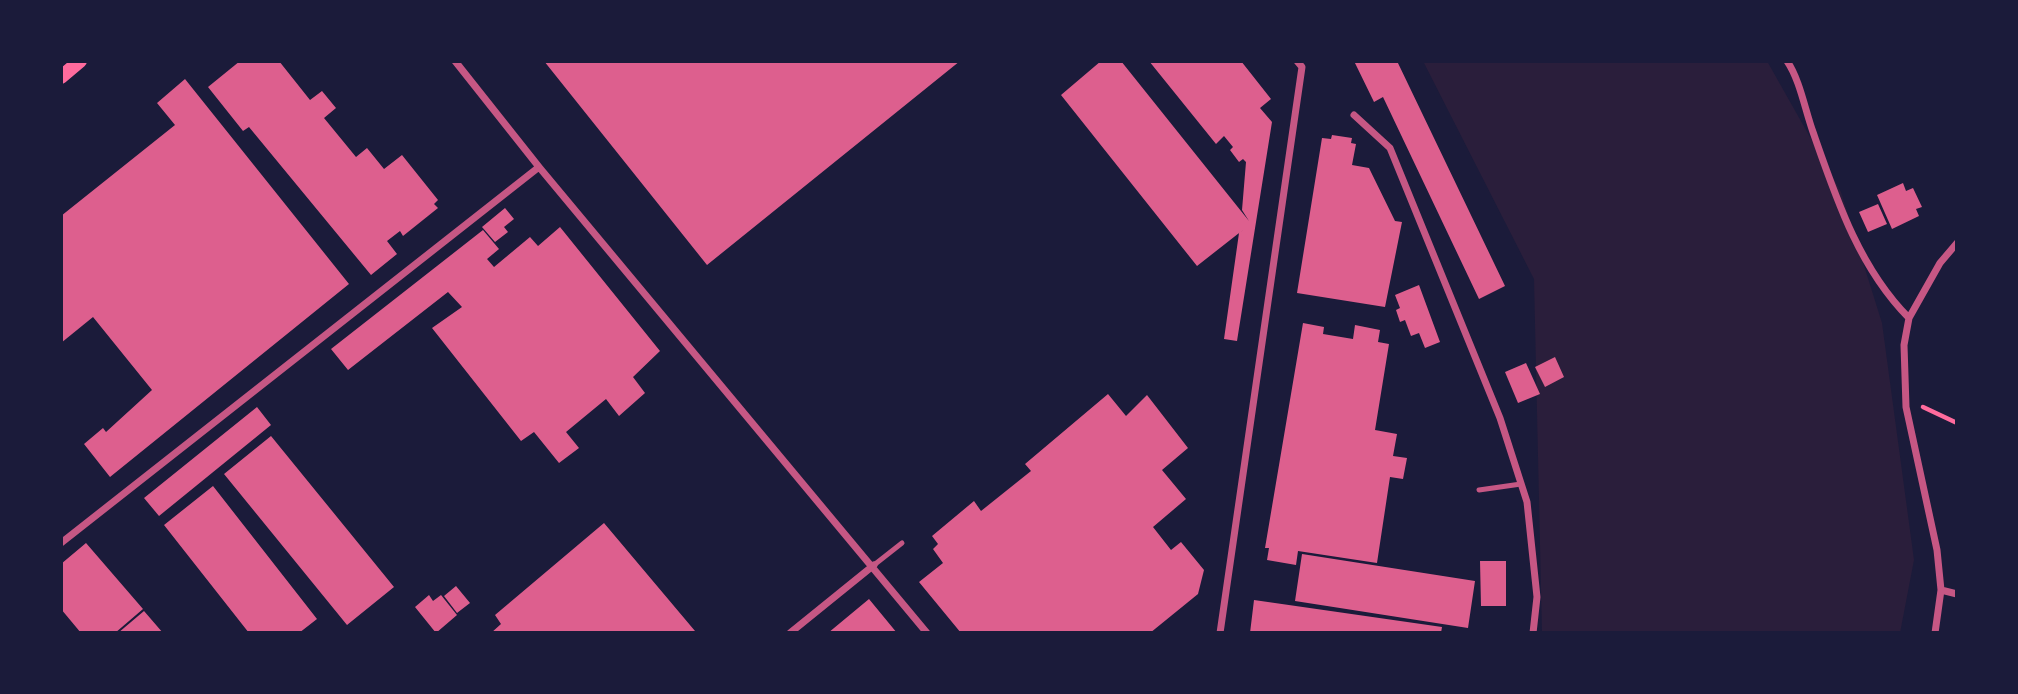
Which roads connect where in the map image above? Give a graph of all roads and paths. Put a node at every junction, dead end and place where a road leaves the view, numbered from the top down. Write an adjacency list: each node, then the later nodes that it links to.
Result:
1 (80, 61): 5 (main road)
2 (454, 61): 7 (street)
3 (1297, 61): 21 (street)
4 (1787, 61): 9 (street)
5 (61, 77)
6 (1354, 115): 12 (street)
7 (538, 167): 14 (street); 16 (street)
8 (1957, 243): 9 (street)
9 (1909, 318): 10 (street)
10 (1906, 407): 11 (path); 17 (street)
11 (1957, 423)
12 (1521, 484): 13 (lane); 22 (street)
13 (1479, 490)
14 (61, 543)
15 (902, 543): 16 (lane)
16 (874, 565): 19 (street); 20 (street)
17 (1941, 590): 18 (street); 23 (street)
18 (1957, 594)
19 (790, 633)
20 (927, 633)
21 (1220, 633)
22 (1533, 633)
23 (1935, 633)

